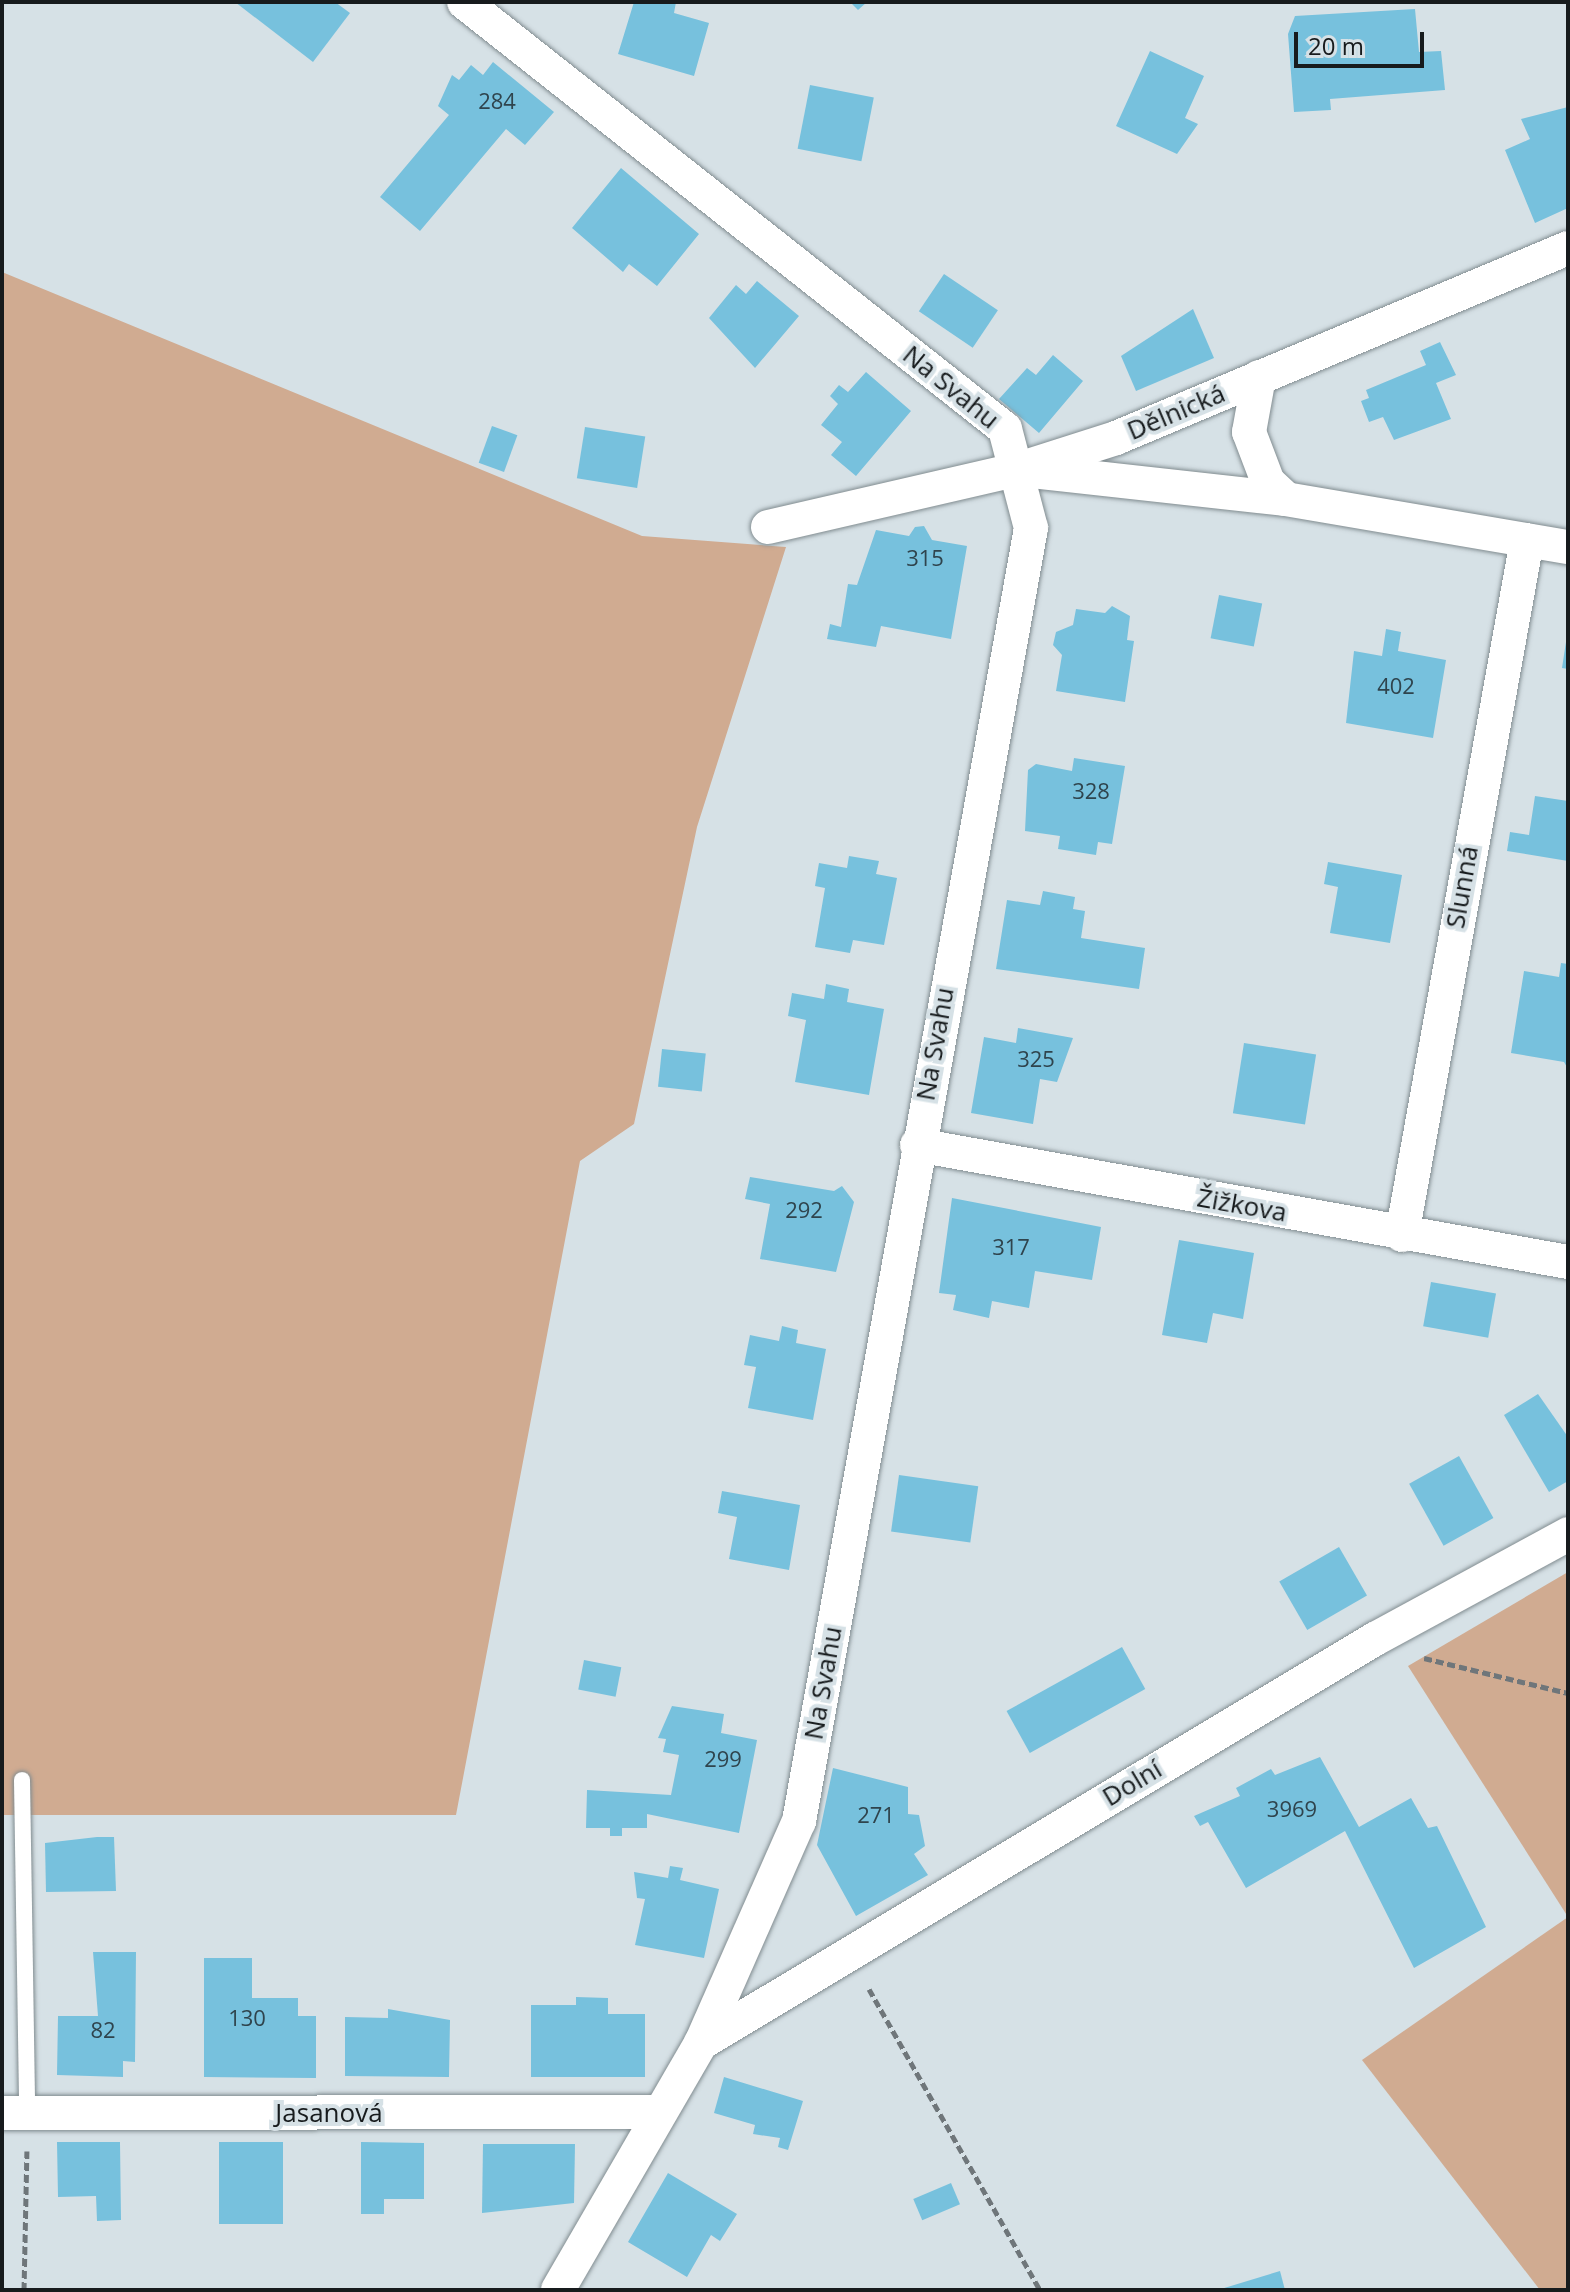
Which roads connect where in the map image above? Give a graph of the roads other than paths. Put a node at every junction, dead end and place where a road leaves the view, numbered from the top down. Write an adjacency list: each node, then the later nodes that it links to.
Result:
1 (464, 2): 4 (street, Na Svahu)
2 (1568, 248): 3 (street, Dělnická)
3 (1259, 377): 4 (street, Dělnická); 5 (street)
4 (1019, 469): 5 (street); 6 (street, Dělnická); 9 (street, Na Svahu)
5 (1286, 499): 7 (street)
6 (768, 527)
7 (1527, 540): 8 (street); 10 (street, Slunná)
8 (1568, 547)
9 (917, 1145): 10 (street, Žižkova); 14 (street, Na Svahu)
10 (1402, 1235): 11 (street, Žižkova)
11 (1568, 1262)
12 (1568, 1534): 14 (street, Dolní)
13 (22, 1780): 16 (lane)
14 (701, 2043): 15 (street, Na Svahu)
15 (657, 2112): 16 (street, Jasanová); 17 (street, Na Svahu)
16 (15, 2113)
17 (558, 2290)

